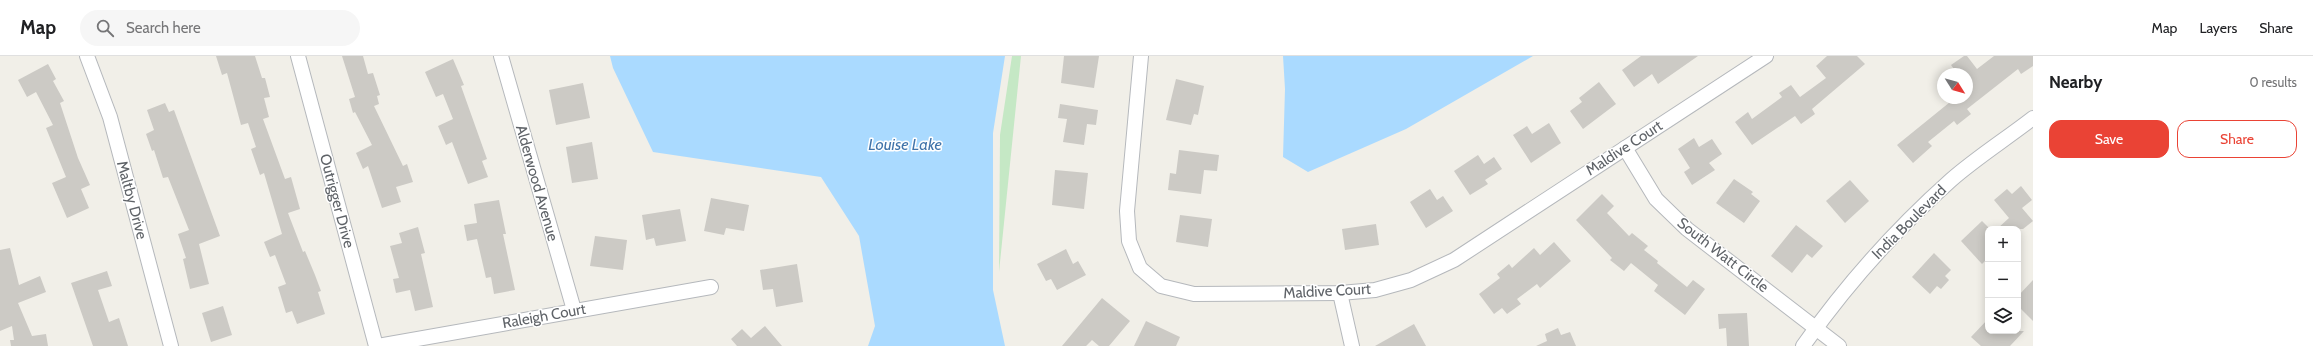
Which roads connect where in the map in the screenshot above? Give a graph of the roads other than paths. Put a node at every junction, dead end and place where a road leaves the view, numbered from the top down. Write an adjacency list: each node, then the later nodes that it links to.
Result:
1 (87, 56): 12 (street, Maltby Drive)
2 (298, 56): 13 (street, Outrigger Drive)
3 (501, 56): 10 (street, Alderwood Avenue)
4 (1141, 56): 9 (street, Maldive Court)
5 (1766, 56): 7 (street, Maldive Court)
6 (2033, 118): 11 (street, India Boulevard)
7 (1625, 148): 9 (street, Maldive Court); 11 (street, South Watt Circle)
8 (711, 287): 10 (street, Raleigh Court)
9 (1340, 293): 14 (street)
10 (574, 310): 13 (street, Raleigh Court)
11 (1816, 328): 15 (street, India Boulevard); 16 (street, South Watt Circle)
12 (171, 346)
13 (377, 346)
14 (1352, 346)
15 (1803, 346)
16 (1839, 346)

